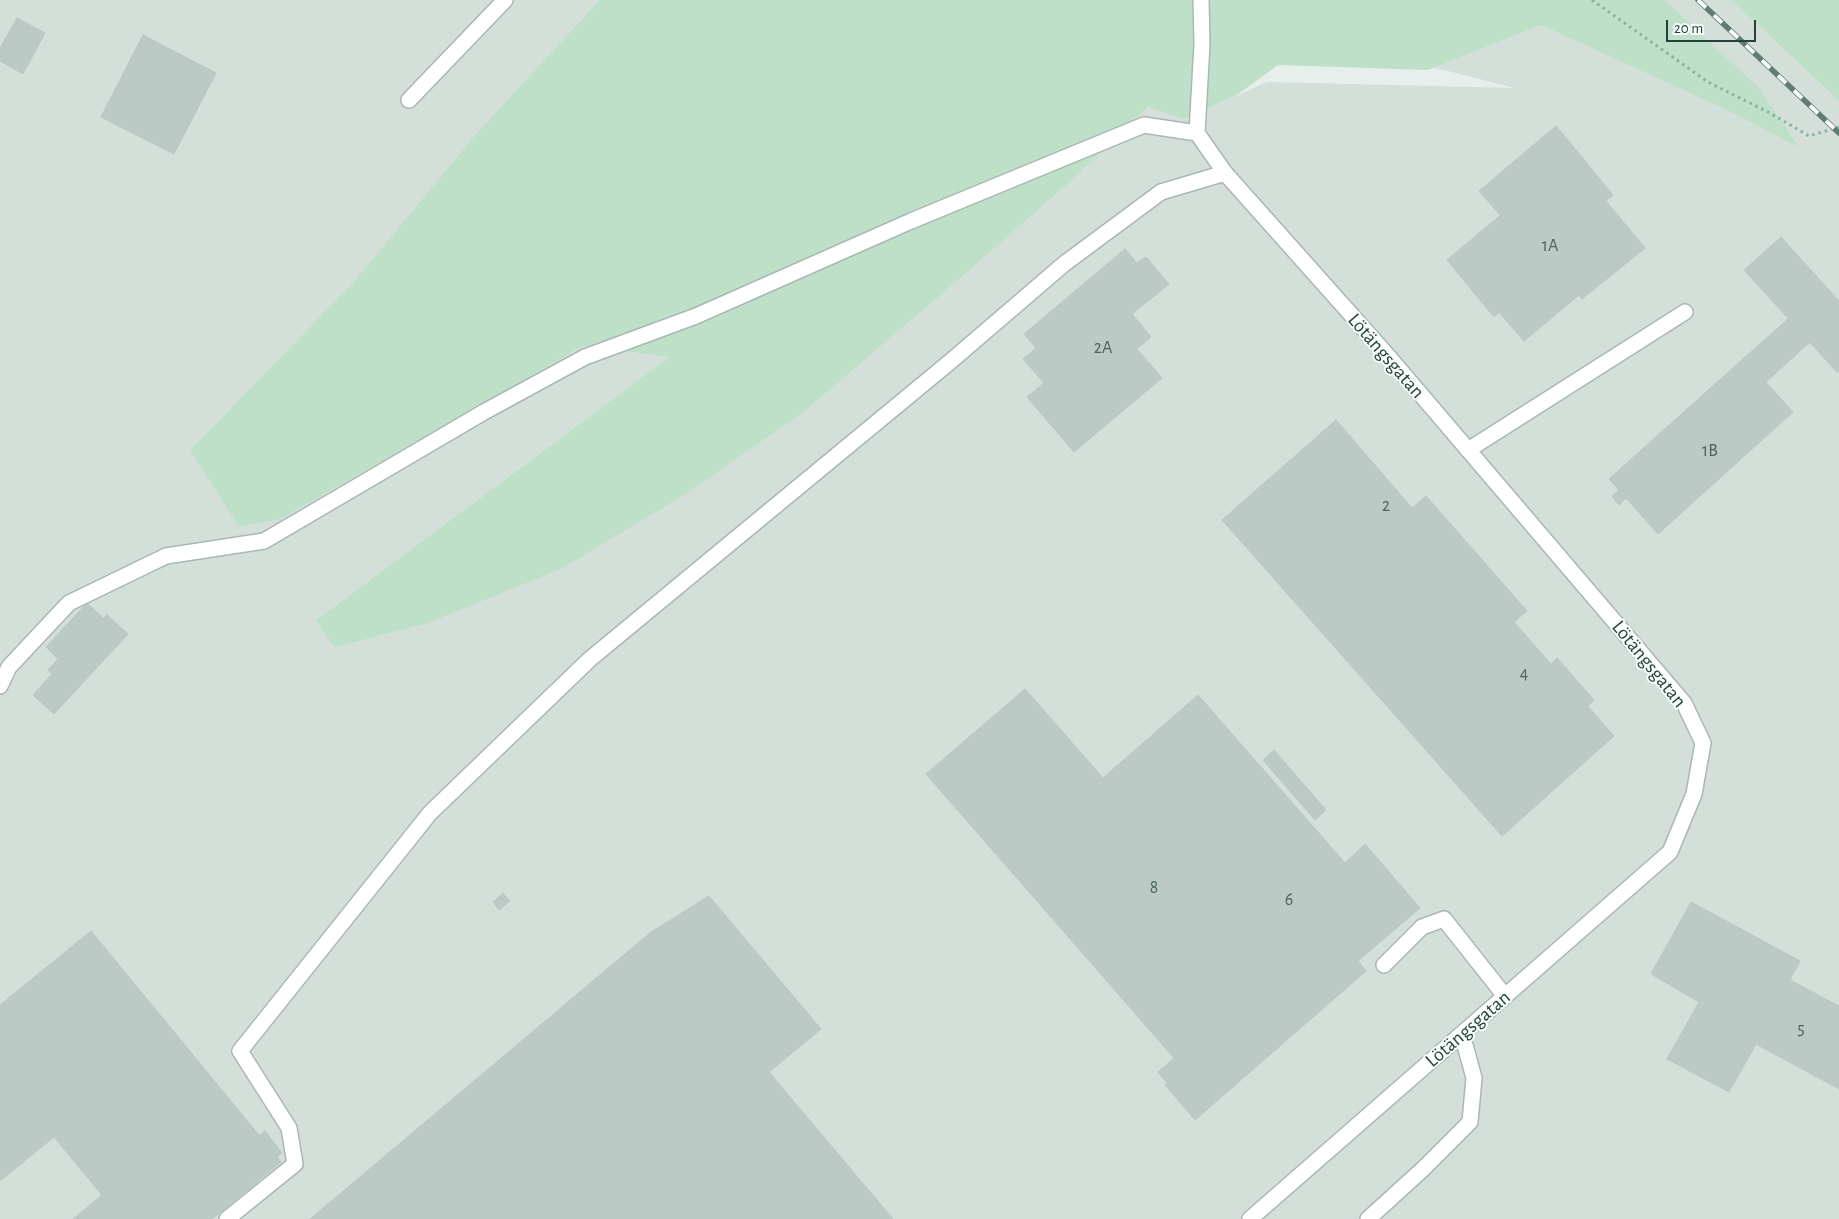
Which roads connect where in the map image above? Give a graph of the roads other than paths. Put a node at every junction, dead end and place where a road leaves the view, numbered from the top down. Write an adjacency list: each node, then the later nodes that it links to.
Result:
1 (505, 0): 3 (street)
2 (1201, 0): 4 (street)
3 (409, 100)
4 (1197, 133): 5 (street, Lötängsgatan); 8 (street)
5 (1225, 173): 7 (street, Lötängsgatan); 12 (street)
6 (1685, 312): 7 (street)
7 (1468, 450): 10 (street, Lötängsgatan)
8 (0, 686)
9 (1384, 965): 10 (street)
10 (1505, 996): 11 (street, Lötängsgatan)
11 (1462, 1034): 13 (street, Lötängsgatan); 14 (street)
12 (227, 1219)
13 (1250, 1219)
14 (1368, 1219)

